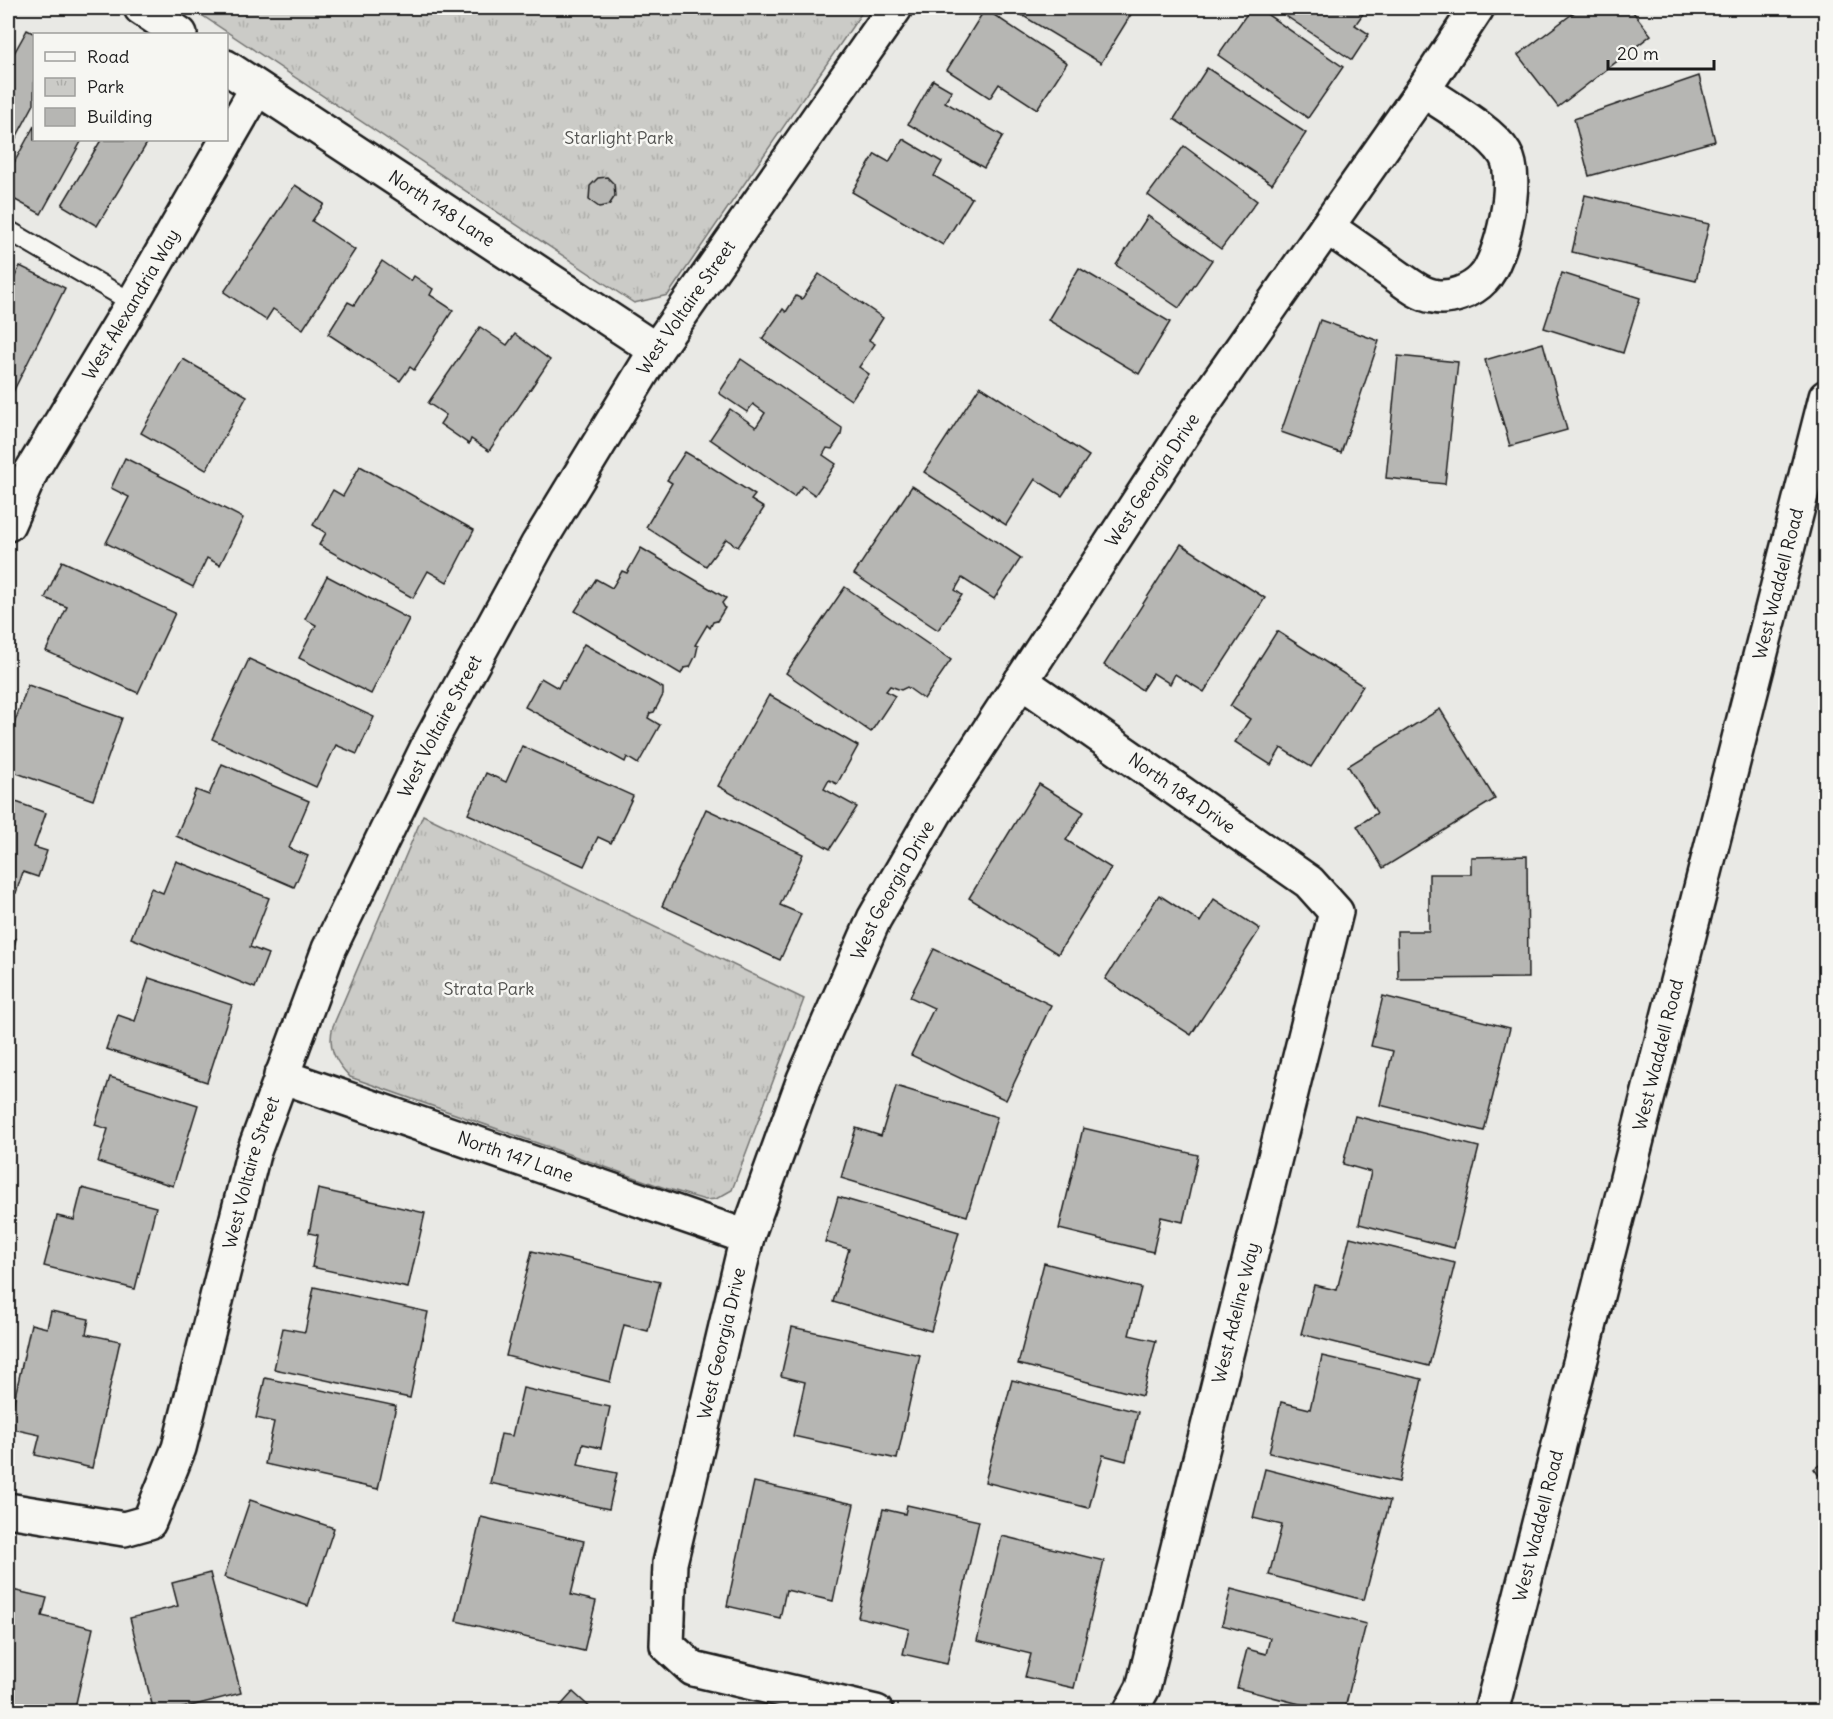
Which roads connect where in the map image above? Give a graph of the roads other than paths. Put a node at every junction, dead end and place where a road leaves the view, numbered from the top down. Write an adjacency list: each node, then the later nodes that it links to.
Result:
1 (141, 8): 4 (street)
2 (895, 8): 13 (street, West Voltaire Street)
3 (1477, 8): 7 (street, West Georgia Drive)
4 (178, 33)
5 (228, 68): 6 (street, North 148 Lane)
6 (257, 88): 8 (street, West Alexandria Way); 13 (street, North 148 Lane)
7 (1423, 90): 10 (street, West Georgia Drive); 10 (street)
8 (228, 138)
9 (226, 141): 12 (street, West Alexandria Way)
10 (1327, 227): 16 (street, West Georgia Drive)
11 (8, 230): 12 (lane)
12 (133, 303): 15 (street, West Alexandria Way)
13 (656, 350): 18 (street, West Voltaire Street)
14 (1826, 397): 23 (street, West Waddell Road)
15 (8, 524)
16 (1021, 681): 17 (street, North 184 Drive); 19 (street, West Georgia Drive)
17 (1336, 912): 22 (street, West Adeline Way)
18 (281, 1076): 19 (street, North 147 Lane); 20 (street, West Voltaire Street)
19 (747, 1237): 21 (street, West Georgia Drive)
20 (8, 1510)
21 (876, 1712)
22 (1130, 1712)
23 (1491, 1712)

